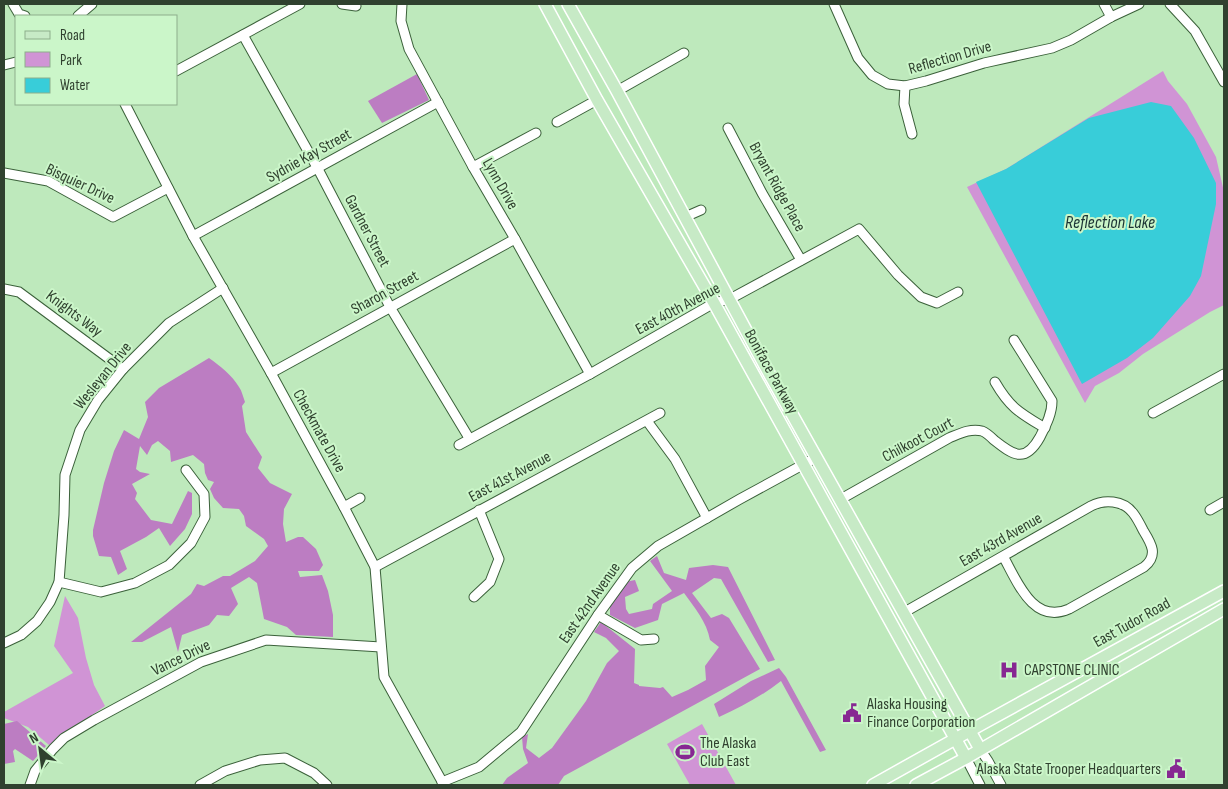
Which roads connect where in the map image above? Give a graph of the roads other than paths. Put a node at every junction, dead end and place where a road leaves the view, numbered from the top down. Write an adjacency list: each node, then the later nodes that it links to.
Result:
1 (13, 4): 13 (street)
2 (92, 4): 14 (street)
3 (300, 4): 16 (street)
4 (342, 4): 12 (street)
5 (402, 4): 23 (street, Lynn Drive)
6 (545, 4): 22 (main road, Boniface Parkway)
7 (568, 4): 21 (main road, Boniface Parkway)
8 (834, 4): 20 (street, Reflection Drive)
9 (1104, 4): 15 (street)
10 (1139, 4): 15 (street, Reflection Drive)
11 (1170, 4): 19 (street)
12 (356, 6)
13 (22, 15)
14 (79, 15)
15 (1111, 17): 20 (street, Reflection Drive)
16 (243, 35): 18 (street); 30 (street, Gardner Street)
17 (684, 53): 21 (street)
18 (178, 70)
19 (1224, 82)
20 (905, 86): 28 (street)
21 (617, 91): 34 (main road, Boniface Parkway)
22 (597, 100): 25 (street); 42 (main road, Boniface Parkway)
23 (438, 102): 29 (street, Lynn Drive); 30 (street, Sydnie Kay Street)
24 (126, 105): 32 (street, Checkmate Drive)
25 (557, 122)
26 (728, 128): 37 (street, Bryant Ridge Place)
27 (536, 133): 29 (street)
28 (912, 134)
29 (472, 167): 36 (street, Lynn Drive)
30 (318, 169): 35 (street, Sydnie Kay Street); 43 (street, Gardner Street)
31 (4, 173): 32 (street, Bisquier Drive)
32 (168, 188): 35 (street, Checkmate Drive)
33 (701, 210): 34 (street)
34 (685, 217): 41 (main road, Boniface Parkway)
35 (193, 236): 38 (street, Checkmate Drive)
36 (515, 239): 43 (street, Sharon Street); 47 (street, Lynn Drive)
37 (801, 260): 40 (street, East 40th Avenue); 41 (street, East 40th Avenue)
38 (223, 288): 45 (street, Wesleyan Drive); 46 (street, Checkmate Drive)
39 (4, 289): 45 (street, Knights Way)
40 (958, 292)
41 (730, 299): 42 (street, East 40th Avenue); 56 (main road, Boniface Parkway)
42 (714, 303): 47 (street, East 40th Avenue); 57 (main road, Boniface Parkway)
43 (390, 307): 46 (street, Sharon Street); 54 (street, Gardner Street)
44 (1014, 340): 53 (street, Chilkoot Court)
45 (123, 370): 68 (street, Wesleyan Drive)
46 (271, 373): 62 (street, Checkmate Drive)
47 (590, 374): 54 (street, East 40th Avenue)
48 (1224, 374): 51 (street)
49 (995, 382): 53 (street)
50 (660, 413): 52 (street, East 41st Avenue)
51 (1153, 413)
52 (647, 421): 63 (street, East 41st Avenue); 65 (street)
53 (1045, 428): 60 (street, Chilkoot Court)
54 (469, 438): 55 (street, East 40th Avenue)
55 (459, 445)
56 (817, 457): 57 (street, East 42nd Avenue); 60 (main road, Boniface Parkway)
57 (803, 465): 65 (street, East 42nd Avenue); 78 (main road, Boniface Parkway)
58 (186, 470): 68 (street)
59 (360, 498): 62 (street)
60 (841, 500): 72 (main road, Boniface Parkway)
61 (1224, 502): 64 (street)
62 (344, 507): 67 (street, Checkmate Drive)
63 (479, 510): 67 (street, East 41st Avenue); 70 (street)
64 (1210, 510)
65 (707, 518): 73 (street, East 42nd Avenue)
66 (1003, 556): 66 (street, East 43rd Avenue); 72 (street, East 43rd Avenue)
67 (374, 567): 76 (street, Checkmate Drive)
68 (59, 582): 75 (street, Wesleyan Drive)
69 (1224, 591): 77 (main road, East Tudor Road)
70 (474, 597)
71 (1224, 609): 79 (main road, East Tudor Road)
72 (904, 613): 77 (main road, Boniface Parkway)
73 (598, 615): 74 (street); 81 (street, East 42nd Avenue)
74 (654, 639)
75 (4, 644)
76 (381, 647): 81 (street, Checkmate Drive); 82 (street, Vance Drive)
77 (970, 731): 78 (main road, East Tudor Road); 79 (main road, Boniface Parkway)
78 (955, 739): 80 (main road, Boniface Parkway); 85 (main road, East Tudor Road)
79 (980, 749): 80 (main road, East Tudor Road); 88 (street)
80 (966, 758): 86 (main road, East Tudor Road); 87 (street)
81 (443, 784)
82 (30, 785)
83 (202, 785): 84 (street)
84 (327, 785)
85 (873, 785)
86 (916, 785)
87 (980, 785)
88 (1001, 785)

